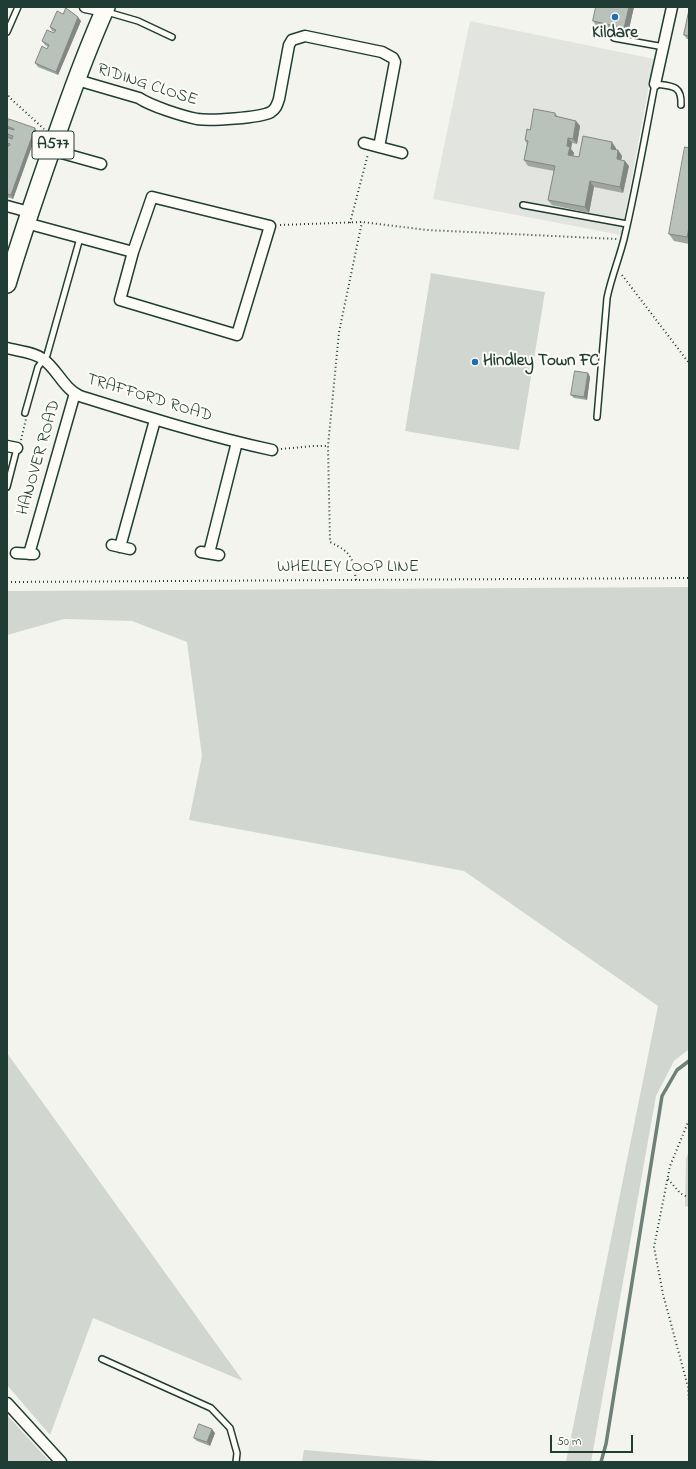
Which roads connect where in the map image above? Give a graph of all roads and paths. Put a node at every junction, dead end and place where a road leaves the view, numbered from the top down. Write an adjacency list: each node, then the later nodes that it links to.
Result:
1 (18, 7): 5 (lane)
2 (85, 7): 4 (street)
3 (672, 7): 8 (street)
4 (105, 9): 6 (lane); 9 (highway, A577)
5 (7, 32)
6 (172, 37)
7 (614, 38): 8 (lane)
8 (664, 47): 10 (street)
9 (76, 80): 13 (highway, A577); 14 (street, RIDING CLOSE)
10 (655, 84): 12 (lane); 22 (lane)
11 (7, 92): 13 (path)
12 (681, 105)
13 (53, 145): 16 (street); 19 (highway, A577)
14 (371, 145): 15 (street); 21 (path)
15 (402, 153)
16 (101, 164)
17 (523, 205): 22 (lane)
18 (7, 206): 19 (street)
19 (28, 218): 24 (street); 28 (highway, A577)
20 (362, 222): 21 (path); 25 (path); 38 (path)
21 (350, 223): 23 (path)
22 (627, 224): 25 (lane)
23 (270, 226): 26 (street); 26 (street)
24 (80, 238): 26 (street); 30 (lane)
25 (624, 239): 27 (lane)
26 (133, 252)
27 (616, 267): 31 (path); 34 (lane)
28 (7, 284)
29 (7, 348): 30 (street, TRAFFORD ROAD)
30 (44, 359): 32 (street, TRAFFORD ROAD); 33 (lane)
31 (689, 363)
32 (75, 393): 35 (street, TRAFFORD ROAD); 43 (street, HANOVER ROAD)
33 (26, 413): 39 (path)
34 (597, 417)
35 (155, 420): 36 (street, TRAFFORD ROAD); 42 (street)
36 (237, 442): 40 (street, TRAFFORD ROAD); 44 (street)
37 (7, 446): 39 (street)
38 (328, 446): 40 (path); 46 (path)
39 (17, 448): 41 (lane)
40 (272, 450)
41 (7, 488)
42 (121, 547)
43 (16, 553)
44 (219, 555)
45 (689, 578): 46 (path, WHELLEY LOOP LINE)
46 (357, 580): 47 (path, WHELLEY LOOP LINE)
47 (7, 582)
48 (689, 1120): 49 (path)
49 (668, 1179): 50 (path); 52 (path)
50 (689, 1198)
51 (102, 1360): 55 (lane)
52 (689, 1402)
53 (7, 1403): 54 (street)
54 (61, 1462)
55 (236, 1462)

